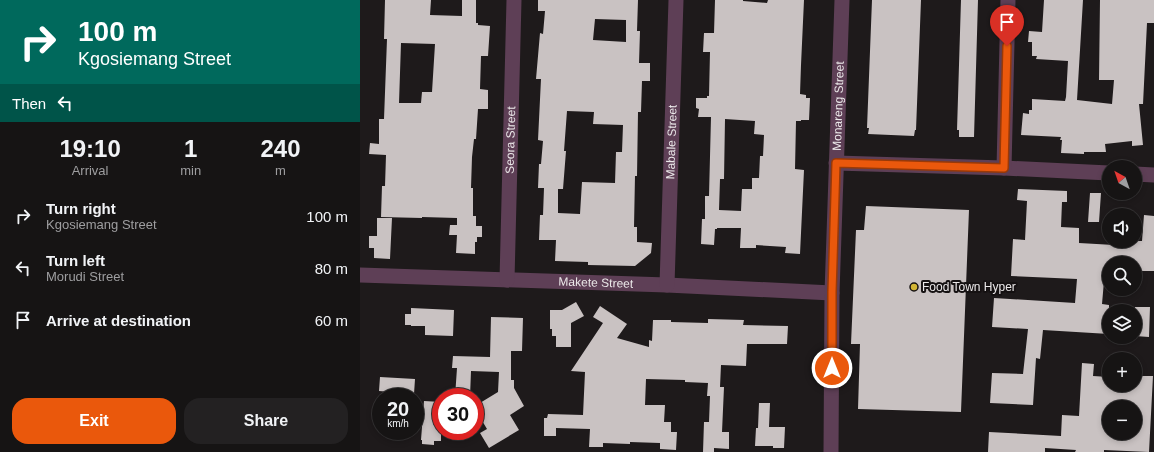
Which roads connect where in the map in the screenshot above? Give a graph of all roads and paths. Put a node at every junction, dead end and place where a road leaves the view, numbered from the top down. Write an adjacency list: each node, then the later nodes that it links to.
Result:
1 (514, 0): 11 (street, Seora Street)
2 (676, 0): 12 (street, Mabale Street)
3 (842, 0): 5 (street, Monareng Street)
4 (1008, 0): 6 (street)
5 (836, 163): 6 (street); 13 (street, Monareng Street)
6 (1004, 168): 7 (street)
7 (1102, 173)
8 (1142, 174): 9 (street)
9 (1154, 175)
10 (360, 275): 11 (street, Makete Street)
11 (508, 280): 12 (street, Makete Street)
12 (667, 285): 13 (street, Makete Street)
13 (832, 292): 14 (street, Monareng Street)
14 (831, 452)

